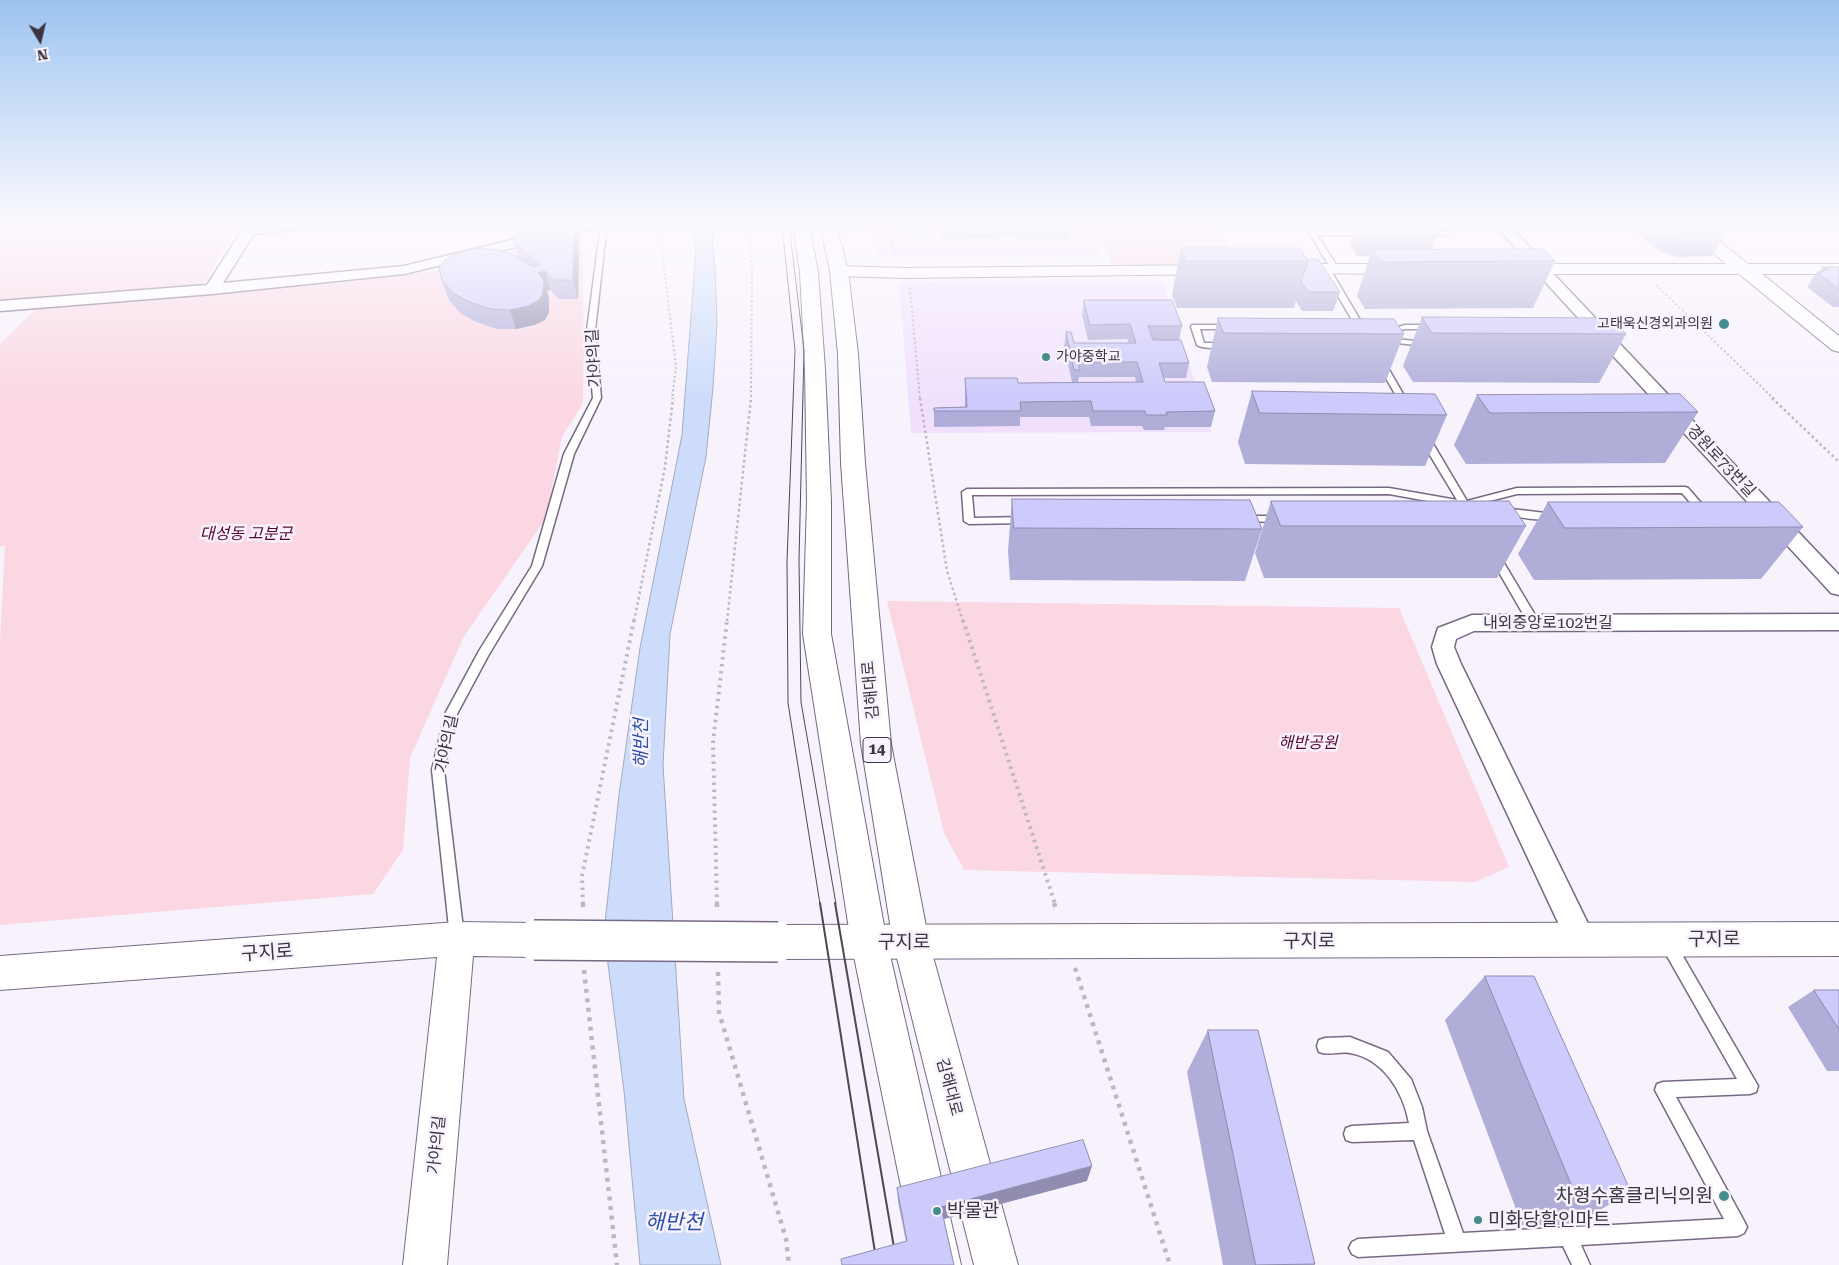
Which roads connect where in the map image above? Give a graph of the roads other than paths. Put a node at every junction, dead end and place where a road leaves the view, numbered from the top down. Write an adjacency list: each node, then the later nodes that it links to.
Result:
1 (216, 283): 9 (street)
2 (272, 283): 9 (street)
3 (597, 283): 34 (lane, 가야의길)
4 (810, 283): 38 (main road)
5 (840, 283): 39 (main road, 김해대로 / 14)
6 (1339, 283): 14 (lane)
7 (1554, 283): 31 (street, 경원로73번길)
8 (1761, 283): 17 (main road)
9 (212, 289): 10 (street)
10 (8, 306): 11 (street)
11 (0, 319)
12 (1244, 327): 16 (lane)
13 (1443, 327): 14 (lane)
14 (1367, 336): 15 (lane)
15 (1438, 344)
16 (1231, 345)
17 (1839, 346)
18 (1376, 354): 19 (lane)
19 (1410, 412)
20 (1420, 429): 22 (lane)
21 (1241, 505): 22 (lane); 26 (lane); 27 (lane); 28 (lane)
22 (1464, 505): 23 (lane); 24 (lane); 25 (lane); 29 (lane)
23 (1439, 512)
24 (1566, 517)
25 (1700, 518)
26 (1228, 519)
27 (1286, 519)
28 (1037, 520)
29 (1474, 522)
30 (1489, 547): 33 (lane)
31 (1839, 588)
32 (1839, 622): 33 (street, 내외중앙로102번길)
33 (1534, 623): 37 (street, 내외중앙로102번길)
34 (457, 939): 38 (main road, 구지로, bridge); 40 (main road, 구지로); 47 (main road, 가야의길)
35 (1665, 939): 36 (main road, 구지로); 37 (main road, 구지로); 44 (lane)
36 (1839, 939)
37 (1581, 940): 39 (main road, 구지로)
38 (869, 942): 39 (main road, 구지로); 48 (main road)
39 (911, 942): 49 (main road, 김해대로 / 14)
40 (0, 973)
41 (1325, 1046): 42 (lane)
42 (1419, 1131): 43 (lane); 45 (lane)
43 (1352, 1134)
44 (1568, 1236): 45 (lane); 50 (lane)
45 (1457, 1243): 46 (lane)
46 (1358, 1248)
47 (425, 1265)
48 (940, 1265)
49 (996, 1265)
50 (1581, 1265)

